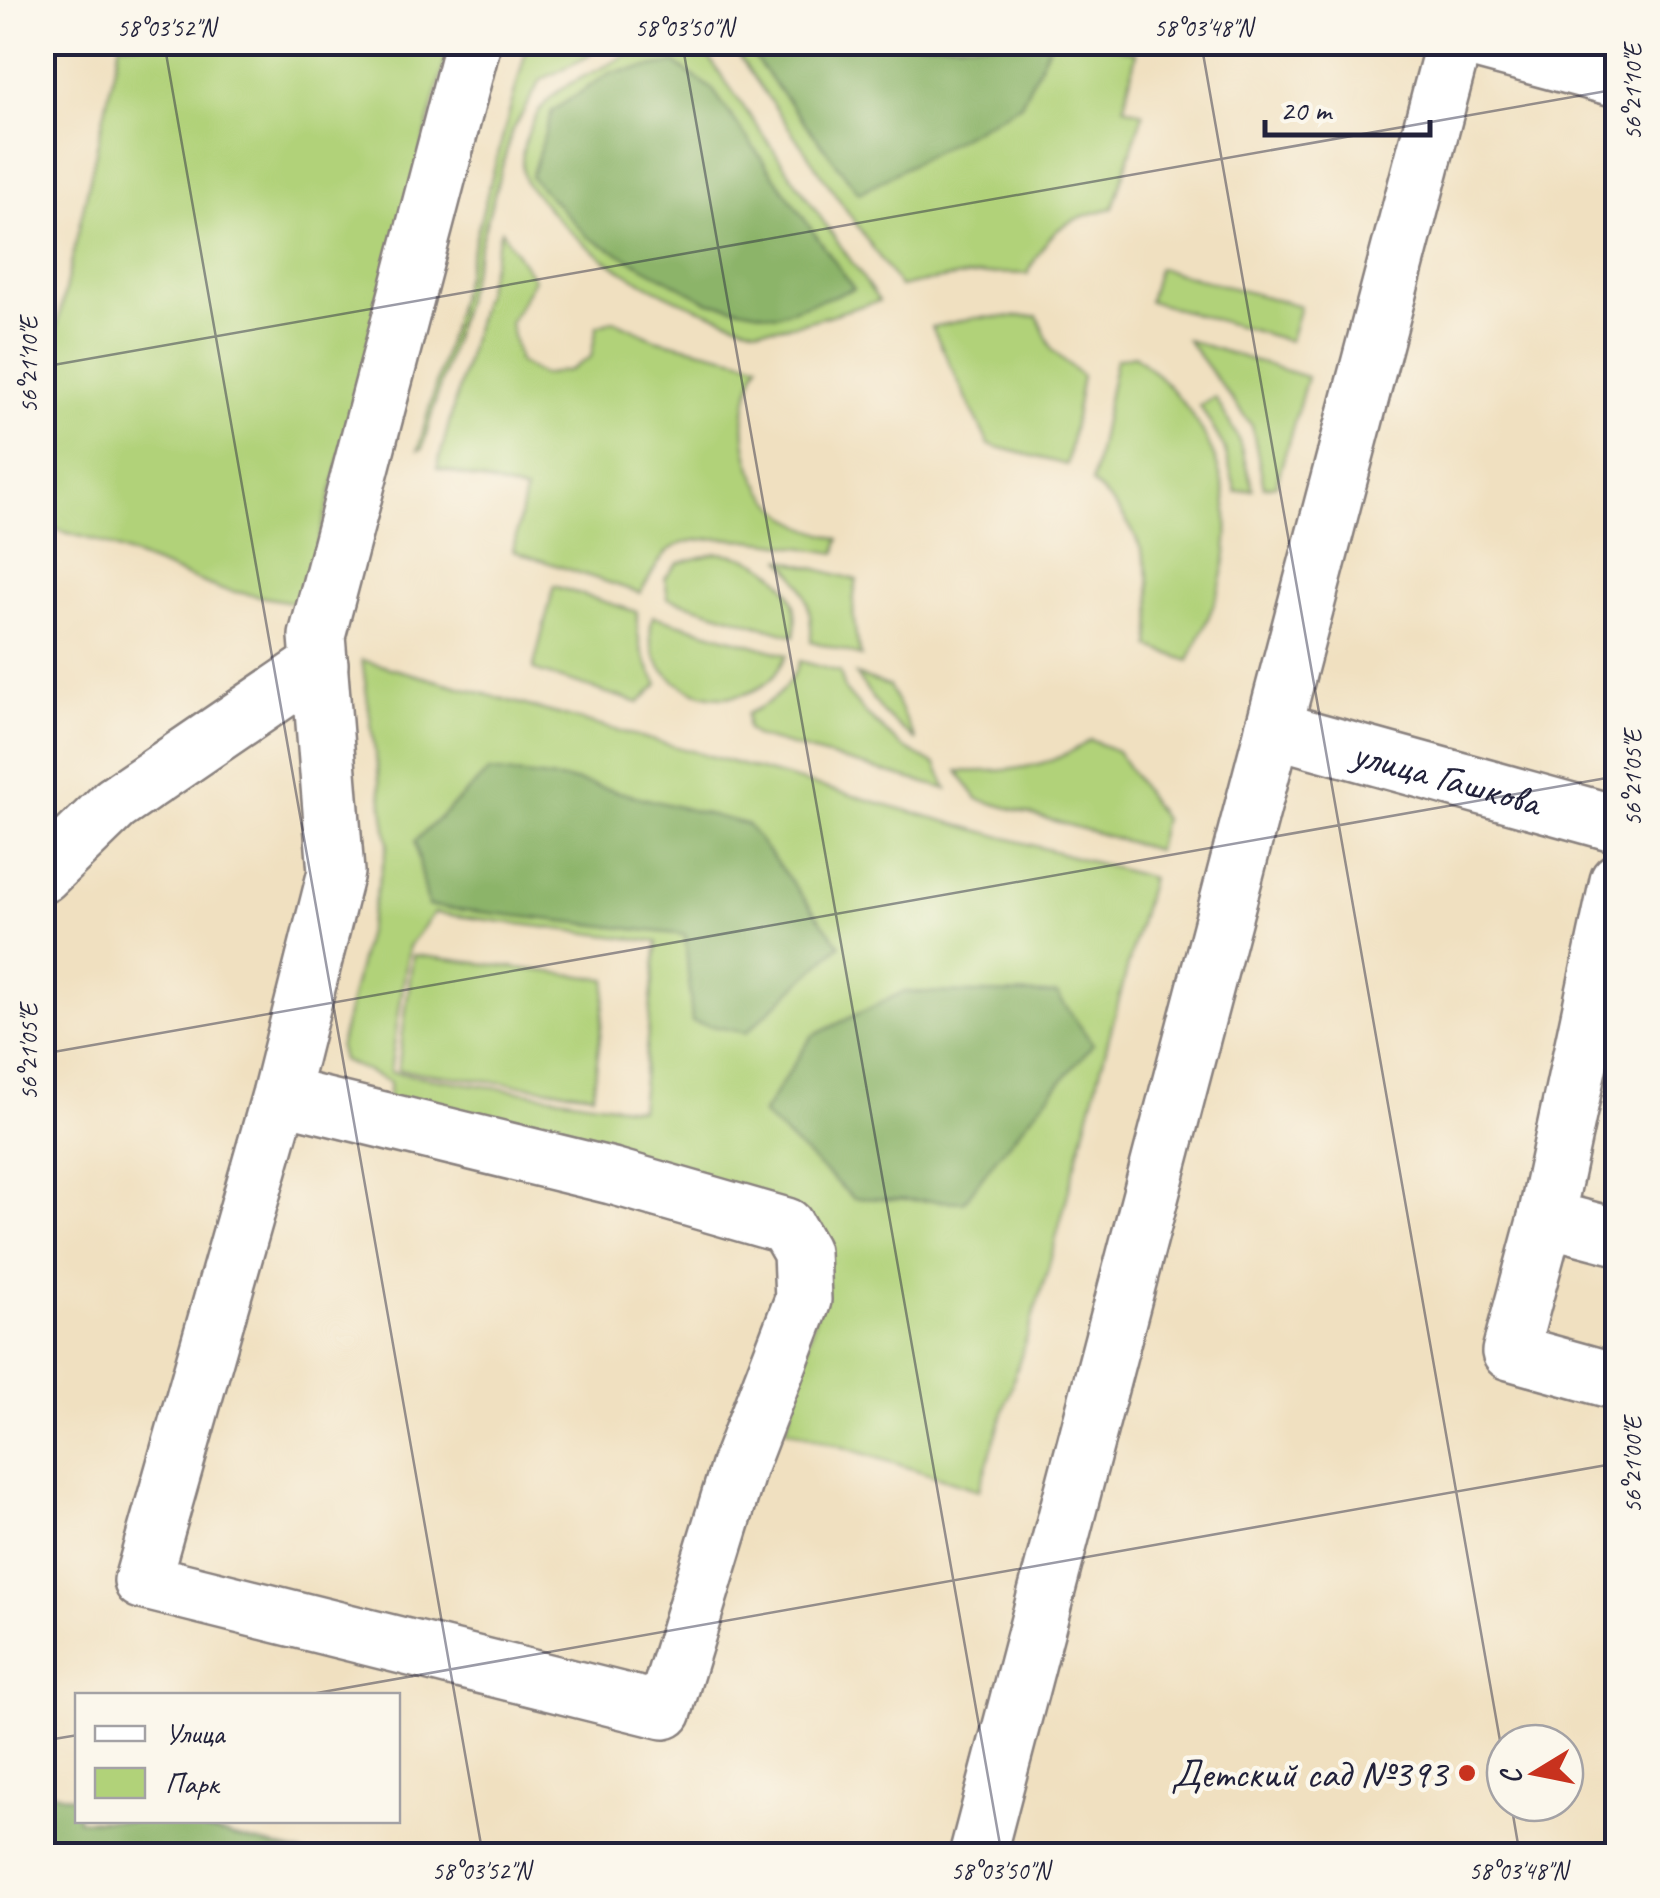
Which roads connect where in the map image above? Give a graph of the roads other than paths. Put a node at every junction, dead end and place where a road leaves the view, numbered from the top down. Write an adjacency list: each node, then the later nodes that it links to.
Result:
1 (474, 42): 5 (street)
2 (1454, 42): 6 (street)
3 (1480, 42): 4 (street)
4 (1618, 79)
5 (320, 664): 8 (street); 10 (street)
6 (1273, 729): 7 (street, улица Гашкова); 14 (street)
7 (1618, 824)
8 (42, 874)
9 (1618, 881): 11 (street)
10 (280, 1095): 10 (street)
11 (1546, 1218): 12 (street); 13 (street)
12 (1618, 1237)
13 (1618, 1382)
14 (977, 1856)

